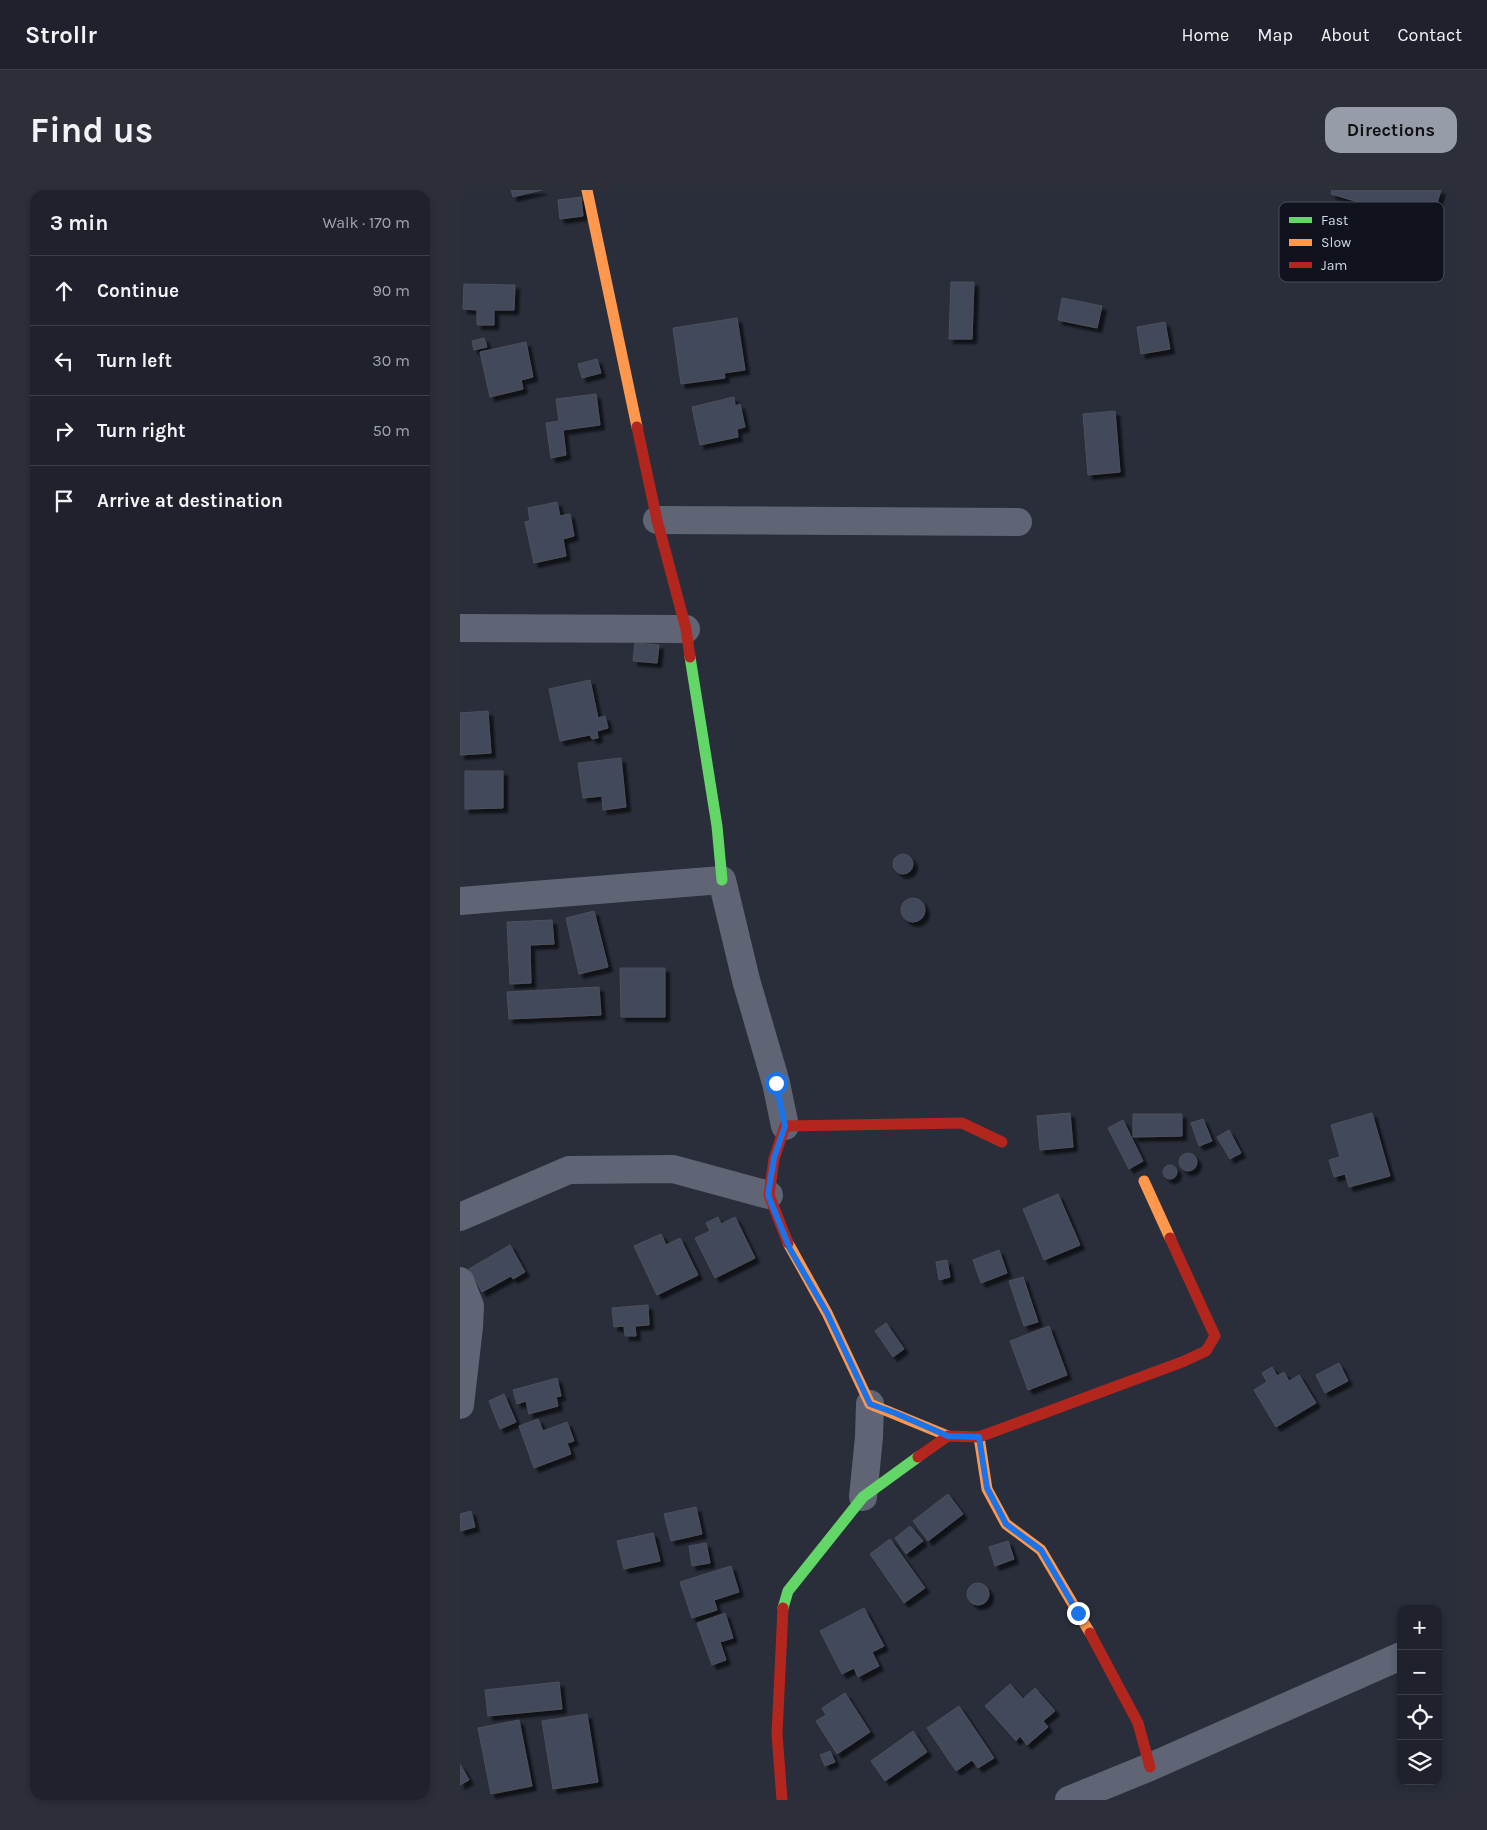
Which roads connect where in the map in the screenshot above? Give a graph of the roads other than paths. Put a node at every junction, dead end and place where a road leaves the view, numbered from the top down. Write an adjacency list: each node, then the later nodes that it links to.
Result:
1 (587, 190): 2 (street)
2 (657, 520): 3 (street); 5 (street)
3 (1018, 522)
4 (460, 628): 5 (street)
5 (686, 629): 6 (street)
6 (722, 880): 7 (street); 8 (street)
7 (460, 901)
8 (785, 1126): 9 (street); 11 (street)
9 (1002, 1142)
10 (1144, 1181): 17 (street)
11 (768, 1195): 12 (street); 14 (street)
12 (460, 1217)
13 (460, 1281): 15 (street)
14 (870, 1404): 16 (street); 18 (street)
15 (460, 1405)
16 (948, 1436): 17 (street); 18 (street)
17 (979, 1437): 20 (street)
18 (862, 1498): 21 (street)
19 (1397, 1658): 20 (street)
20 (1150, 1767): 22 (street)
21 (780, 1800)
22 (1070, 1800)

